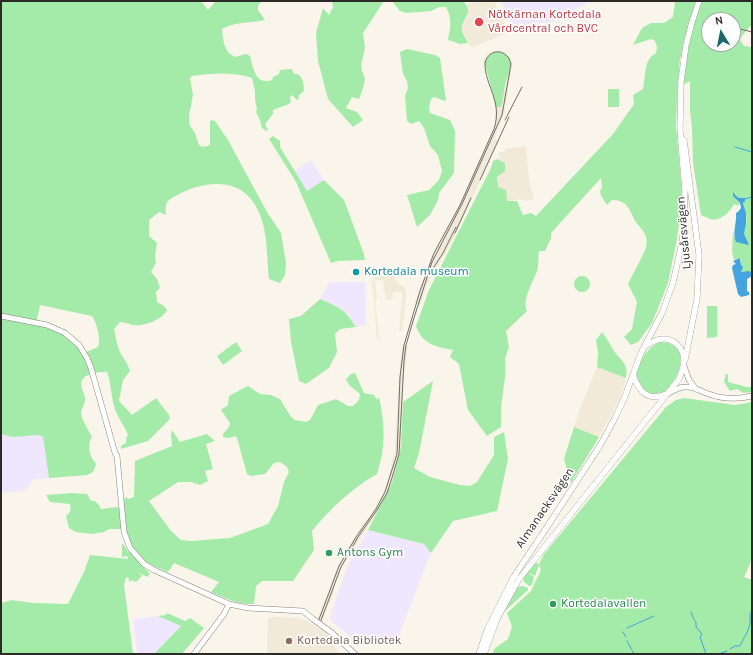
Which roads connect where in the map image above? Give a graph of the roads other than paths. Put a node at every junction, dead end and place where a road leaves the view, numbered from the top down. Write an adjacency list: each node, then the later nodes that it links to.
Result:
1 (699, 1): 2 (main road, Ljusårsvägen)
2 (680, 122): 4 (main road, Ljusårsvägen); 5 (main road, Ljusårsvägen)
3 (1, 316): 10 (street)
4 (645, 346): 5 (main road); 6 (main road)
5 (684, 366): 7 (street); 8 (main road)
6 (633, 375): 8 (main road); 13 (main road, Almanacksvägen)
7 (695, 388): 8 (street); 9 (street)
8 (667, 394): 14 (main road, Almanacksvägen)
9 (752, 396)
10 (229, 604): 11 (street); 12 (street, bridge)
11 (194, 654)
12 (355, 654)
13 (479, 654)
14 (484, 654)

